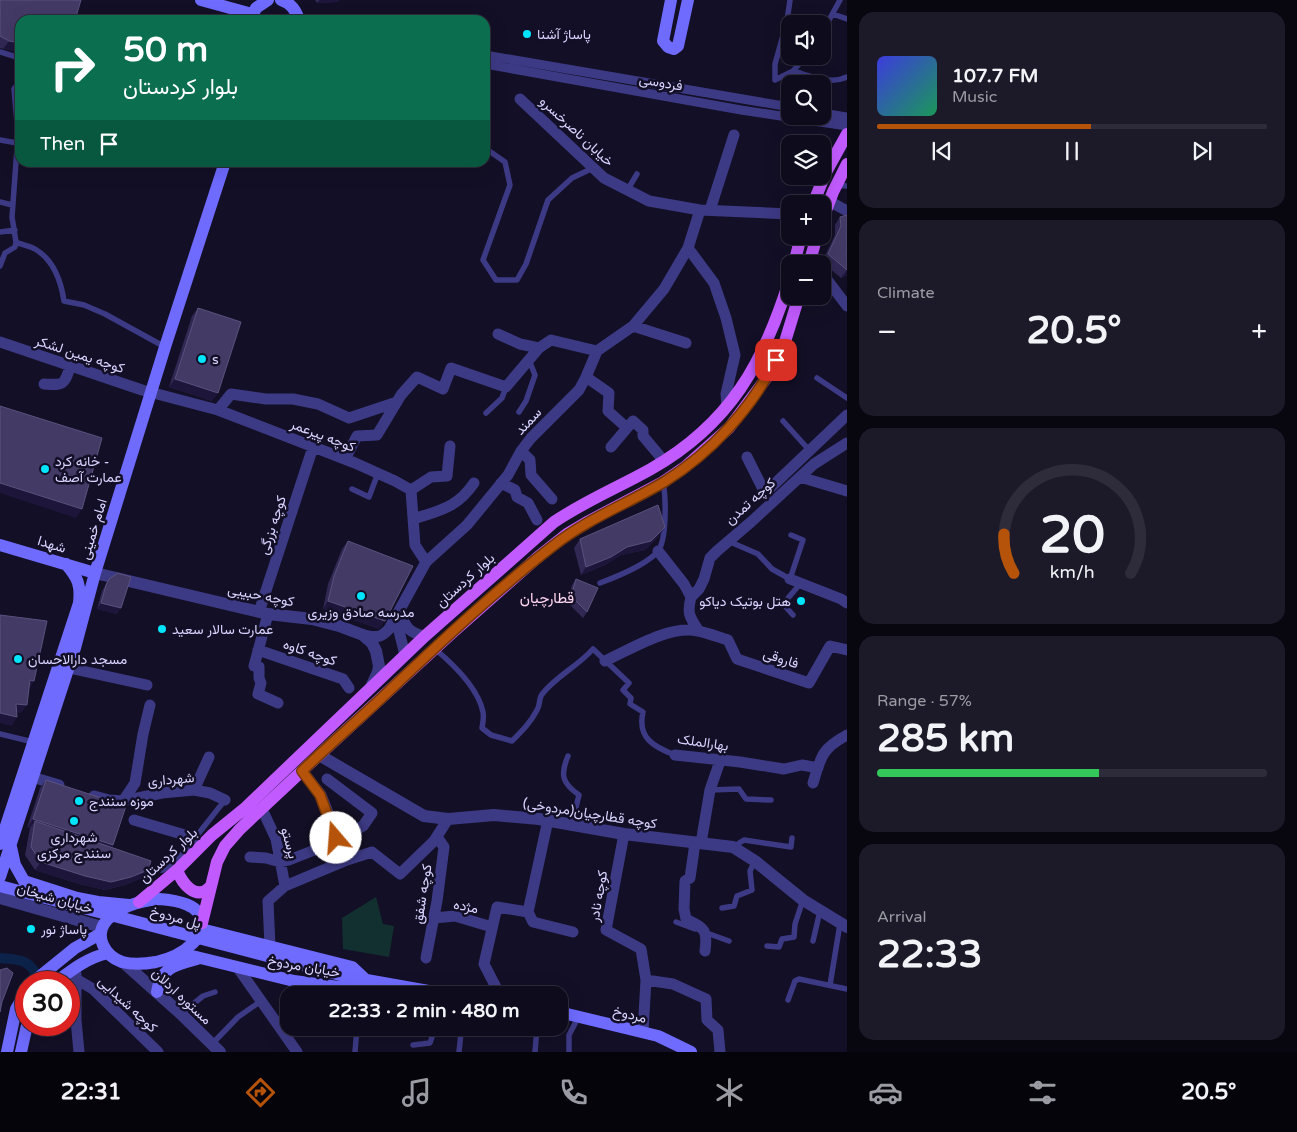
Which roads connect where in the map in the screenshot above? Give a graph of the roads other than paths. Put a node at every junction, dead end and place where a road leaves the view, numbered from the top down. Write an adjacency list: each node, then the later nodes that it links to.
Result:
1 (200, 0): 9 (main road)
2 (268, 0): 10 (main road)
3 (283, 0): 11 (main road)
4 (671, 0): 5 (main road)
5 (688, 0)
6 (790, 0): 18 (lane)
7 (840, 0): 8 (lane)
8 (832, 14): 12 (lane)
9 (246, 15)
10 (253, 15)
11 (297, 15)
12 (847, 19)
13 (0, 52): 14 (lane)
14 (15, 56)
15 (490, 56): 21 (street, فردوسی)
16 (490, 65): 22 (street, فردوسی)
17 (798, 65): 18 (lane)
18 (793, 71): 19 (lane)
19 (847, 77)
20 (520, 99): 32 (street, خیابان ناصرخسرو)
21 (781, 105)
22 (847, 126)
23 (847, 134): 28 (main road)
24 (734, 135): 40 (street)
25 (0, 140): 26 (lane)
26 (15, 143)
27 (490, 152): 32 (lane)
28 (831, 159)
29 (847, 164): 34 (main road)
30 (15, 167): 39 (lane)
31 (223, 167): 56 (main road, امام خمینی)
32 (593, 168): 35 (street, خیابان ناصرخسرو)
33 (637, 174): 35 (lane)
34 (842, 186): 36 (main road)
35 (628, 189): 40 (street, خیابان ناصرخسرو)
36 (831, 200)
37 (0, 202): 39 (lane)
38 (831, 202): 41 (street)
39 (12, 205): 43 (lane)
40 (705, 210): 42 (street, خیابان ناصرخسرو); 46 (street)
41 (847, 211)
42 (781, 214)
43 (15, 230): 44 (lane); 45 (lane)
44 (0, 232)
45 (16, 242): 47 (lane); 56 (lane)
46 (688, 248): 52 (street); 68 (street)
47 (0, 266)
48 (831, 285): 51 (street)
49 (782, 305): 68 (main road, بلوار کردستان)
50 (796, 305): 86 (main road)
51 (847, 306)
52 (633, 326): 55 (street); 58 (street)
53 (498, 334): 57 (street)
54 (0, 342): 60 (street, کوچه یمین لشکر)
55 (686, 342)
56 (165, 347): 65 (main road, امام خمینی)
57 (539, 348): 58 (street); 59 (street)
58 (597, 350): 61 (street, سمند)
59 (528, 360): 64 (street); 70 (lane)
60 (70, 367): 63 (street); 65 (street, کوچه یمین لشکر)
61 (586, 377): 74 (street); 79 (street, سمند)
62 (817, 378): 66 (lane)
63 (44, 384)
64 (506, 387): 67 (street); 71 (lane)
65 (151, 392): 69 (street, کوچه پیرعمر); 101 (main road, امام خمینی)
66 (847, 398)
67 (397, 402): 69 (street); 82 (street)
68 (726, 407): 83 (main road, بلوار کردستان)
69 (218, 410): 77 (street, کوچه پیرعمر)
70 (519, 412)
71 (486, 413)
72 (847, 414): 80 (street, کوچه تمدن)
73 (783, 421): 80 (lane)
74 (630, 425): 78 (street); 83 (street)
75 (847, 443): 85 (street, کوچه تمدن)
76 (450, 446): 90 (street)
77 (313, 447): 82 (street, کوچه پیرعمر); 107 (street, کوچه بزرگی)
78 (611, 447)
79 (520, 451): 88 (street, سمند); 92 (street)
80 (810, 451): 81 (street, کوچه تمدن)
81 (748, 457)
82 (345, 459): 84 (street, کوچه پیرعمر)
83 (664, 461): 111 (main road, بلوار کردستان)
84 (378, 473): 89 (lane); 90 (street, کوچه پیرعمر)
85 (800, 477): 91 (street); 96 (street, کوچه تمدن)
86 (664, 482): 98 (lane); 112 (main road)
87 (474, 483): 93 (street)
88 (501, 483): 94 (street); 99 (street, سمند)
89 (352, 489)
90 (411, 490): 93 (street)
91 (847, 491)
92 (552, 499)
93 (414, 519): 99 (street)
94 (537, 520)
95 (791, 535): 102 (lane)
96 (727, 541): 102 (lane); 104 (street, کوچه تمدن)
97 (0, 545): 100 (main road, شهدا)
98 (658, 551): 103 (lane); 104 (street)
99 (426, 562): 106 (street, سمند)
100 (66, 564): 101 (main road, شهدا); 125 (main road, امام خمینی)
101 (95, 573): 107 (street, کوچه حبیبی); 117 (main road, امام خمینی)
102 (795, 581): 105 (street); 108 (lane)
103 (600, 583)
104 (692, 597): 109 (street)
105 (847, 603)
106 (398, 612): 110 (street, سمند); 111 (street); 115 (street)
107 (263, 613): 110 (street, کوچه حبیبی); 113 (street, کوچه بزرگی)
108 (793, 615)
109 (698, 630): 114 (street, فاروقی); 116 (street)
110 (363, 635): 120 (street)
111 (425, 636): 115 (main road, بلوار کردستان)
112 (435, 649): 116 (lane, بهارالملک); 126 (main road)
113 (258, 650): 119 (street, کوچه کاوه); 121 (street, کوچه بزرگی)
114 (847, 650)
115 (406, 655): 120 (main road, بلوار کردستان)
116 (605, 661): 127 (lane, بهارالملک)
117 (69, 668): 118 (street); 134 (main road, امام خمینی)
118 (147, 685)
119 (349, 688)
120 (371, 688): 161 (main road, بلوار کردستان)
121 (278, 703)
122 (150, 705): 142 (street)
123 (0, 734): 125 (lane)
124 (847, 735): 132 (street)
125 (33, 742): 148 (main road, امام خمینی)
126 (319, 754): 131 (street, کوچه قطارچیان(مردوخی)); 133 (main road)
127 (675, 755): 130 (street, بهارالملک)
128 (568, 756): 147 (lane)
129 (209, 757): 138 (street)
130 (720, 760): 132 (street, بهارالملک); 139 (street)
131 (338, 767): 135 (street); 144 (street, کوچه قطارچیان(مردوخی))
132 (818, 768): 136 (street)
133 (302, 771): 137 (street); 143 (main road)
134 (32, 777): 142 (street, شهرداری); 155 (main road, امام خمینی)
135 (327, 779): 137 (street); 153 (street)
136 (813, 783)
137 (315, 788): 153 (street)
138 (194, 790): 140 (street, شهرداری); 142 (street, شهرداری)
139 (710, 790): 141 (lane); 154 (street)
140 (225, 800): 151 (lane)
141 (772, 800)
142 (123, 802)
143 (262, 809): 160 (street, پرستو); 166 (main road)
144 (448, 819): 146 (street, کوچه قطارچیان(مردوخی)); 150 (street)
145 (134, 820): 151 (street)
146 (548, 820): 147 (street, کوچه قطارچیان(مردوخی)); 172 (street)
147 (572, 824): 149 (street, کوچه قطارچیان(مردوخی))
148 (3, 826): 155 (main road, امام خمینی)
149 (624, 834): 154 (street, کوچه قطارچیان(مردوخی)); 195 (street, کوچه نادر)
150 (437, 837): 158 (street); 173 (street, کوچه شفق)
151 (195, 838): 162 (lane)
152 (792, 838): 156 (lane)
153 (338, 840): 158 (street); 160 (street)
154 (698, 843): 156 (street, کوچه قطارچیان(مردوخی)); 180 (street)
155 (5, 845): 163 (main road, امام خمینی); 169 (main road)
156 (733, 848): 159 (street, کوچه قطارچیان(مردوخی))
157 (250, 857): 160 (street)
158 (347, 860): 165 (street)
159 (755, 861): 168 (street, کوچه قطارچیان(مردوخی)); 170 (lane)
160 (280, 862): 165 (street, پرستو)
161 (177, 870): 166 (main road); 169 (main road, بلوار کردستان)
162 (151, 871)
163 (0, 877)
164 (0, 886): 197 (main road, پل مردوخ, bridge)
165 (286, 886): 184 (street)
166 (210, 887): 175 (main road)
167 (0, 898): 178 (street, خیابان شیخان)
168 (803, 900): 171 (street, کوچه قطارچیان(مردوخی)); 183 (lane)
169 (134, 904): 175 (main road); 178 (main road)
170 (722, 908)
171 (820, 911): 176 (street, کوچه قطارچیان(مردوخی)); 182 (lane)
172 (528, 912): 177 (street); 179 (street)
173 (434, 918): 177 (street, مژده); 189 (street, کوچه شفق)
174 (676, 922): 180 (lane)
175 (201, 926): 184 (main road, خیابان مردوخ); 187 (main road)
176 (844, 926): 200 (lane)
177 (492, 927): 199 (street)
178 (101, 930): 186 (main road); 192 (main road)
179 (573, 932)
180 (704, 932): 181 (lane); 185 (street)
181 (729, 941)
182 (813, 941)
183 (767, 946)
184 (270, 947): 198 (main road, خیابان مردوخ)
185 (705, 950)
186 (108, 953): 190 (main road); 193 (main road)
187 (180, 953): 188 (main road, خیابان مردوخ); 190 (main road)
188 (199, 958): 191 (main road, خیابان مردوخ); 202 (main road)
189 (426, 958)
190 (123, 962): 202 (street, مستوره اردلان)
191 (238, 968): 196 (main road, خیابان مردوخ); 205 (street)
192 (47, 971)
193 (78, 971)
194 (80, 977): 213 (street, کوچه شیدایی)
195 (646, 980): 210 (street, کوچه نادر); 231 (street)
196 (329, 986)
197 (361, 986)
198 (362, 986)
199 (495, 986)
200 (830, 986): 201 (lane); 204 (lane)
201 (847, 989)
202 (157, 992): 207 (street, مستوره اردلان)
203 (215, 992): 207 (lane)
204 (788, 1000)
205 (261, 1001): 219 (lane); 225 (street)
206 (15, 1014): 220 (main road)
207 (181, 1014): 219 (street, مستوره اردلان)
208 (568, 1014): 209 (main road, مردوخ)
209 (579, 1016): 210 (main road, مردوخ); 229 (lane)
210 (644, 1032): 230 (main road, مردوخ)
211 (25, 1036): 221 (main road)
212 (78, 1036): 222 (street)
213 (140, 1036): 223 (street); 224 (street, کوچه شیدایی)
214 (356, 1036): 226 (lane)
215 (432, 1036): 218 (lane)
216 (461, 1036): 227 (lane)
217 (536, 1036): 228 (lane)
218 (412, 1045)
219 (216, 1048)
220 (7, 1052)
221 (21, 1052)
222 (79, 1052)
223 (145, 1052)
224 (158, 1052)
225 (297, 1052)
226 (355, 1052)
227 (458, 1052)
228 (535, 1052)
229 (569, 1052)
230 (691, 1052)
231 (720, 1052)

